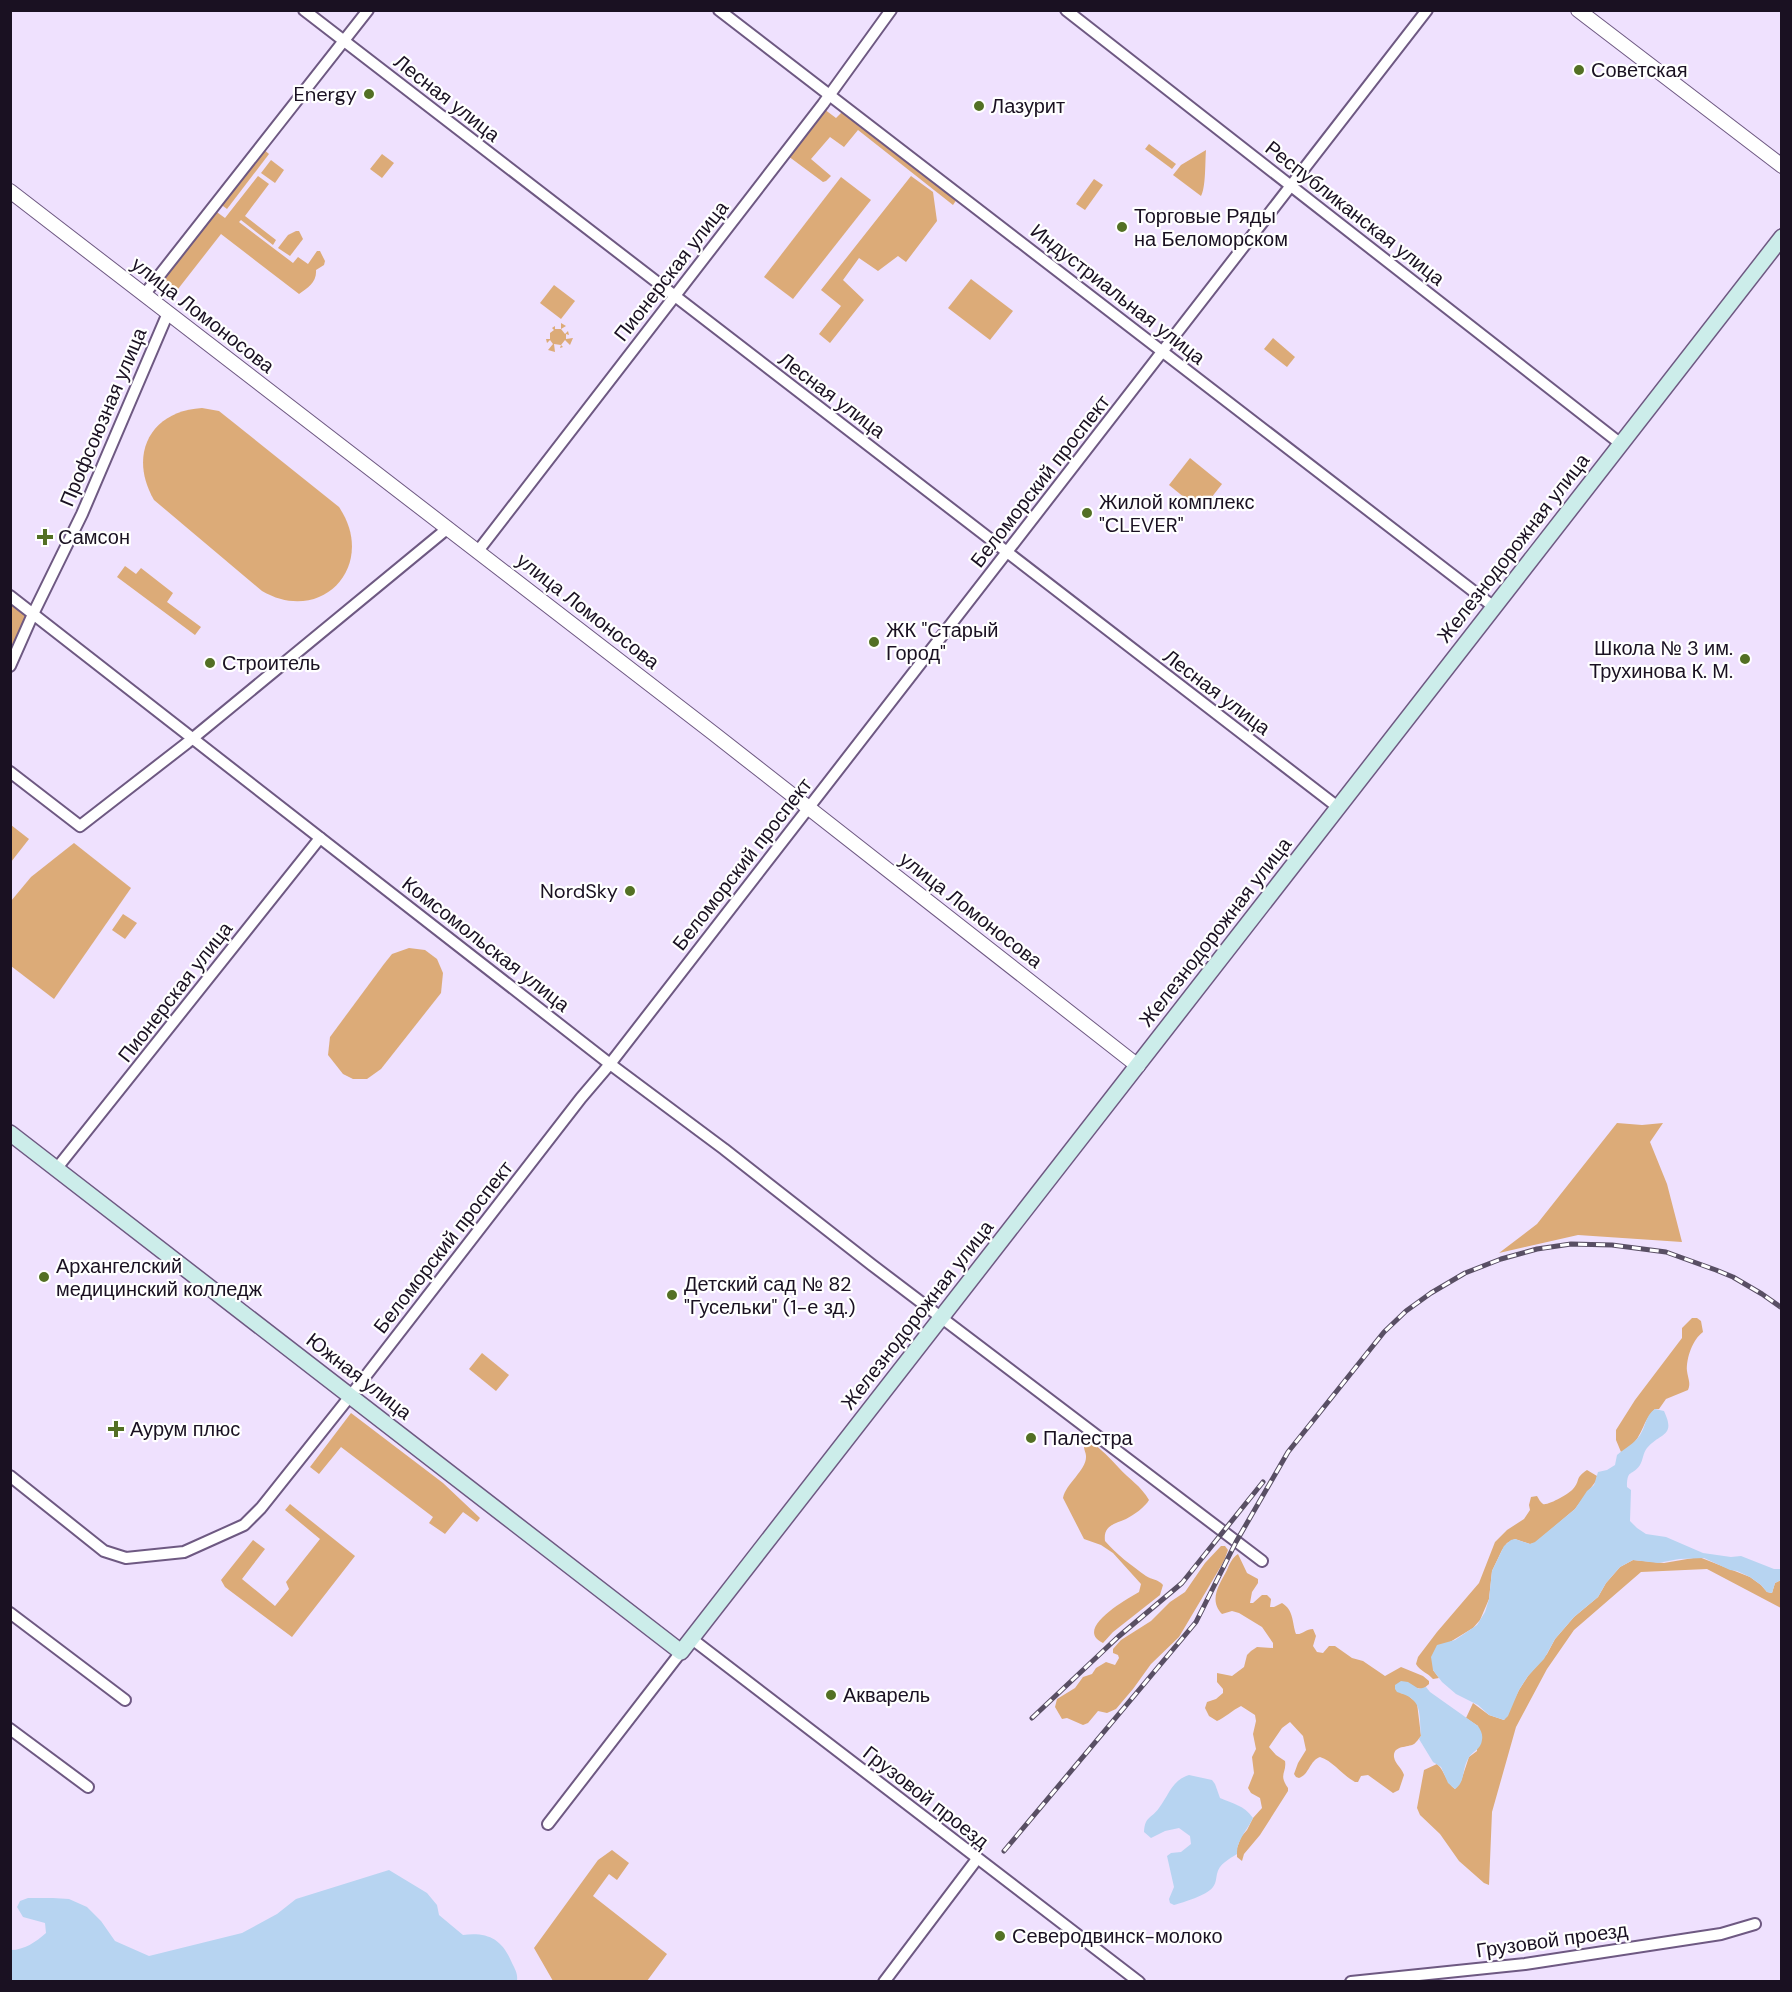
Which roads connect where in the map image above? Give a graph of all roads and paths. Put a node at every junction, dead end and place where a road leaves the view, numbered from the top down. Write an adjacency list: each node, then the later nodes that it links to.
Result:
1 (304, 10): 8 (street, Лесная улица)
2 (368, 10): 8 (street)
3 (719, 10): 9 (street, Индустриальная улица)
4 (891, 10): 9 (street, Пионерская улица)
5 (1066, 10): 11 (street, Республиканская улица)
6 (1427, 10): 11 (street, Беломорский проспект)
7 (1578, 10): 10 (street)
8 (344, 41): 14 (street); 15 (street, Лесная улица)
9 (830, 95): 15 (street, Пионерская улица); 17 (street, Индустриальная улица)
10 (1782, 166)
11 (1292, 186): 17 (street, Беломорский проспект); 18 (street, Республиканская улица)
12 (10, 191): 14 (street, улица Ломоносова)
13 (1782, 237): 18 (main road, Железнодорожная улица)
14 (144, 295): 16 (street, улица Ломоносова)
15 (675, 296): 20 (street, Пионерская улица); 21 (street, Лесная улица)
16 (168, 313): 19 (street, улица Ломоносова); 24 (street, Профсоюзная улица)
17 (1163, 352): 21 (street, Беломорский проспект); 23 (street, Индустриальная улица)
18 (1621, 444): 23 (main road, Железнодорожная улица)
19 (448, 528): 20 (street, улица Ломоносова); 26 (street)
20 (478, 551): 28 (street, улица Ломоносова)
21 (1008, 553): 28 (street, Беломорский проспект); 29 (street, Лесная улица)
22 (10, 596): 24 (street, Комсомольская улица)
23 (1494, 607): 29 (main road, Железнодорожная улица)
24 (33, 614): 25 (street, Профсоюзная улица); 26 (street, Комсомольская улица)
25 (10, 666)
26 (193, 737): 27 (street); 30 (street, Комсомольская улица)
27 (10, 772)
28 (809, 808): 31 (street, Беломорский проспект); 32 (street, улица Ломоносова)
29 (1339, 808): 32 (main road, Железнодорожная улица)
30 (320, 838): 31 (street, Комсомольская улица); 34 (street, Пионерская улица)
31 (610, 1064): 35 (street, Комсомольская улица); 36 (street, Беломорский проспект)
32 (1138, 1066): 35 (main road, Железнодорожная улица)
33 (10, 1133): 34 (main road, Южная улица)
34 (57, 1168): 36 (main road, Южная улица)
35 (942, 1317): 38 (street, Комсомольская улица); 40 (main road, Железнодорожная улица)
36 (351, 1395): 37 (street, Беломорский проспект); 41 (main road, Южная улица)
37 (10, 1476)
38 (1262, 1561)
39 (10, 1613): 42 (street)
40 (692, 1639): 41 (main road, Железнодорожная улица); 46 (street, Грузовой проезд)
41 (681, 1652): 45 (street)
42 (125, 1700)
43 (10, 1729): 44 (street)
44 (88, 1787)
45 (548, 1824)
46 (977, 1859): 48 (street); 49 (street, Грузовой проезд)
47 (1755, 1924): 50 (street, Грузовой проезд)
48 (884, 1982)
49 (1139, 1982)
50 (1351, 1982)

